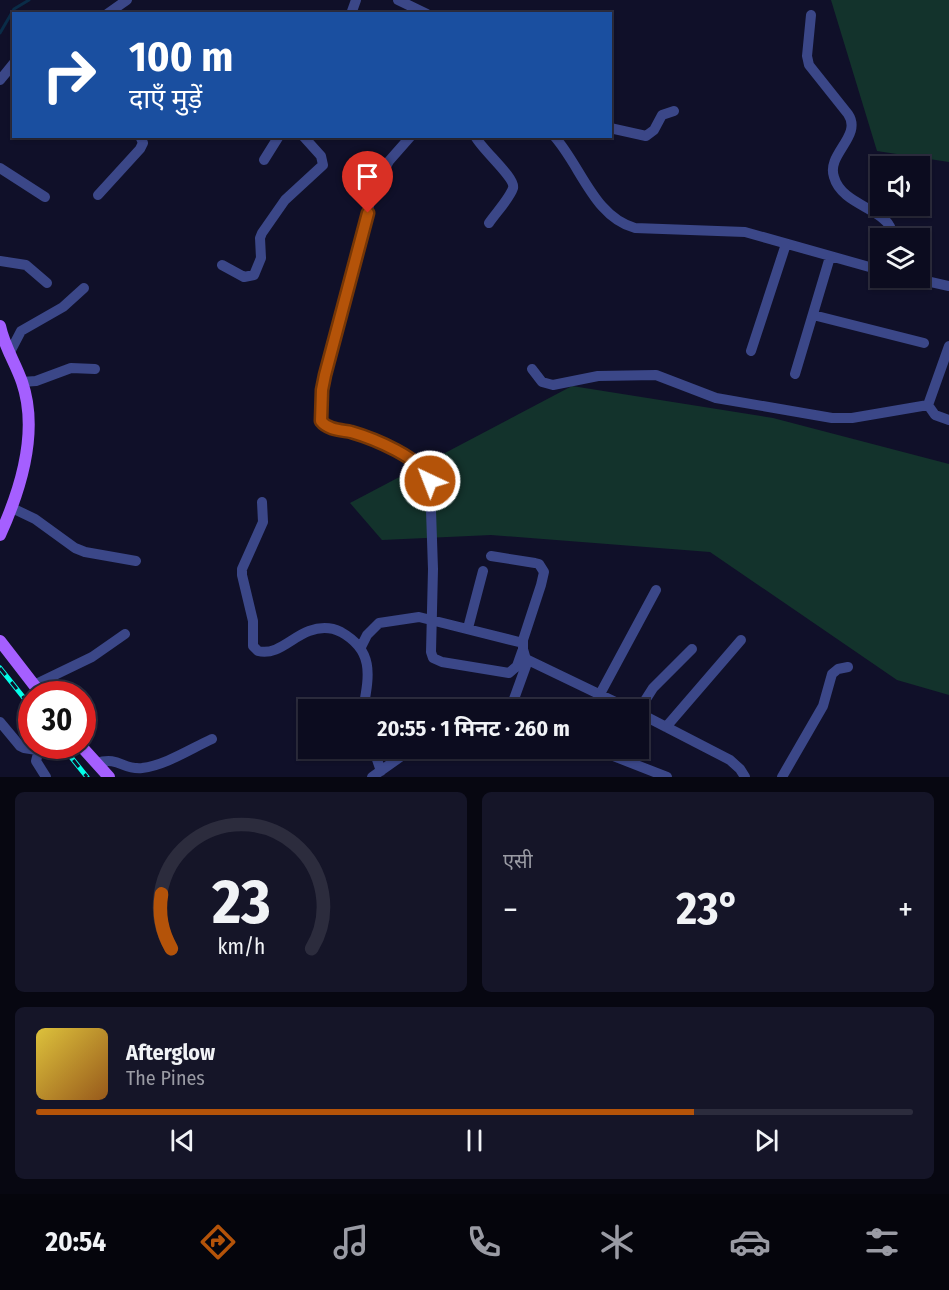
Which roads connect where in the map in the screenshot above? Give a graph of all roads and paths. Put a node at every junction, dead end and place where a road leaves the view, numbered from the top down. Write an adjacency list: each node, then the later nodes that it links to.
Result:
1 (127, 0): 3 (street)
2 (398, 0): 4 (street)
3 (109, 12)
4 (423, 12)
5 (811, 15): 21 (street)
6 (12, 65): 7 (street)
7 (0, 80)
8 (674, 111): 9 (street)
9 (612, 128)
10 (141, 138): 18 (street)
11 (278, 138): 16 (street)
12 (305, 138): 25 (street)
13 (409, 138): 50 (street)
14 (476, 138): 20 (street)
15 (558, 138): 22 (street)
16 (264, 160)
17 (0, 168): 19 (street)
18 (98, 195)
19 (45, 197)
20 (489, 223)
21 (888, 228)
22 (786, 244): 23 (street); 35 (street)
23 (830, 257): 26 (street); 31 (street)
24 (0, 261): 28 (street)
25 (222, 264)
26 (870, 267)
27 (930, 282): 29 (street)
28 (47, 283)
29 (949, 286)
30 (84, 288): 36 (street)
31 (813, 315): 33 (street); 39 (street)
32 (0, 326): 36 (main road)
33 (924, 343)
34 (949, 346): 41 (street)
35 (751, 351)
36 (9, 354): 40 (main road)
37 (95, 369): 40 (street)
38 (532, 369): 41 (street)
39 (795, 374)
40 (22, 382): 44 (main road)
41 (928, 405): 42 (street)
42 (949, 420)
43 (262, 502): 56 (street)
44 (12, 508): 45 (main road); 47 (street)
45 (0, 535)
46 (491, 556): 55 (street)
47 (136, 561)
48 (483, 571): 51 (street)
49 (656, 590): 62 (street)
50 (432, 619): 51 (street); 55 (street); 56 (street)
51 (468, 628): 55 (street)
52 (125, 634): 61 (street)
53 (741, 640): 69 (street)
54 (0, 641): 60 (main road)
55 (523, 646): 58 (street)
56 (361, 647): 63 (street)
57 (692, 649): 66 (street)
58 (528, 660): 62 (street); 64 (street)
59 (848, 667): 83 (street)
60 (30, 681)
61 (52, 681)
62 (600, 694): 65 (street)
63 (365, 699)
64 (514, 699)
65 (610, 699)
66 (646, 699)
67 (649, 717): 69 (street)
68 (0, 722): 71 (street)
69 (666, 727): 82 (street)
70 (212, 739): 77 (street)
71 (18, 743)
72 (36, 759): 79 (street)
73 (92, 759): 77 (main road)
74 (374, 759): 78 (street)
75 (397, 759): 78 (street)
76 (621, 759): 81 (street)
77 (96, 763): 80 (main road)
78 (376, 774)
79 (43, 776)
80 (109, 777)
81 (667, 777)
82 (745, 777)
83 (782, 777)

